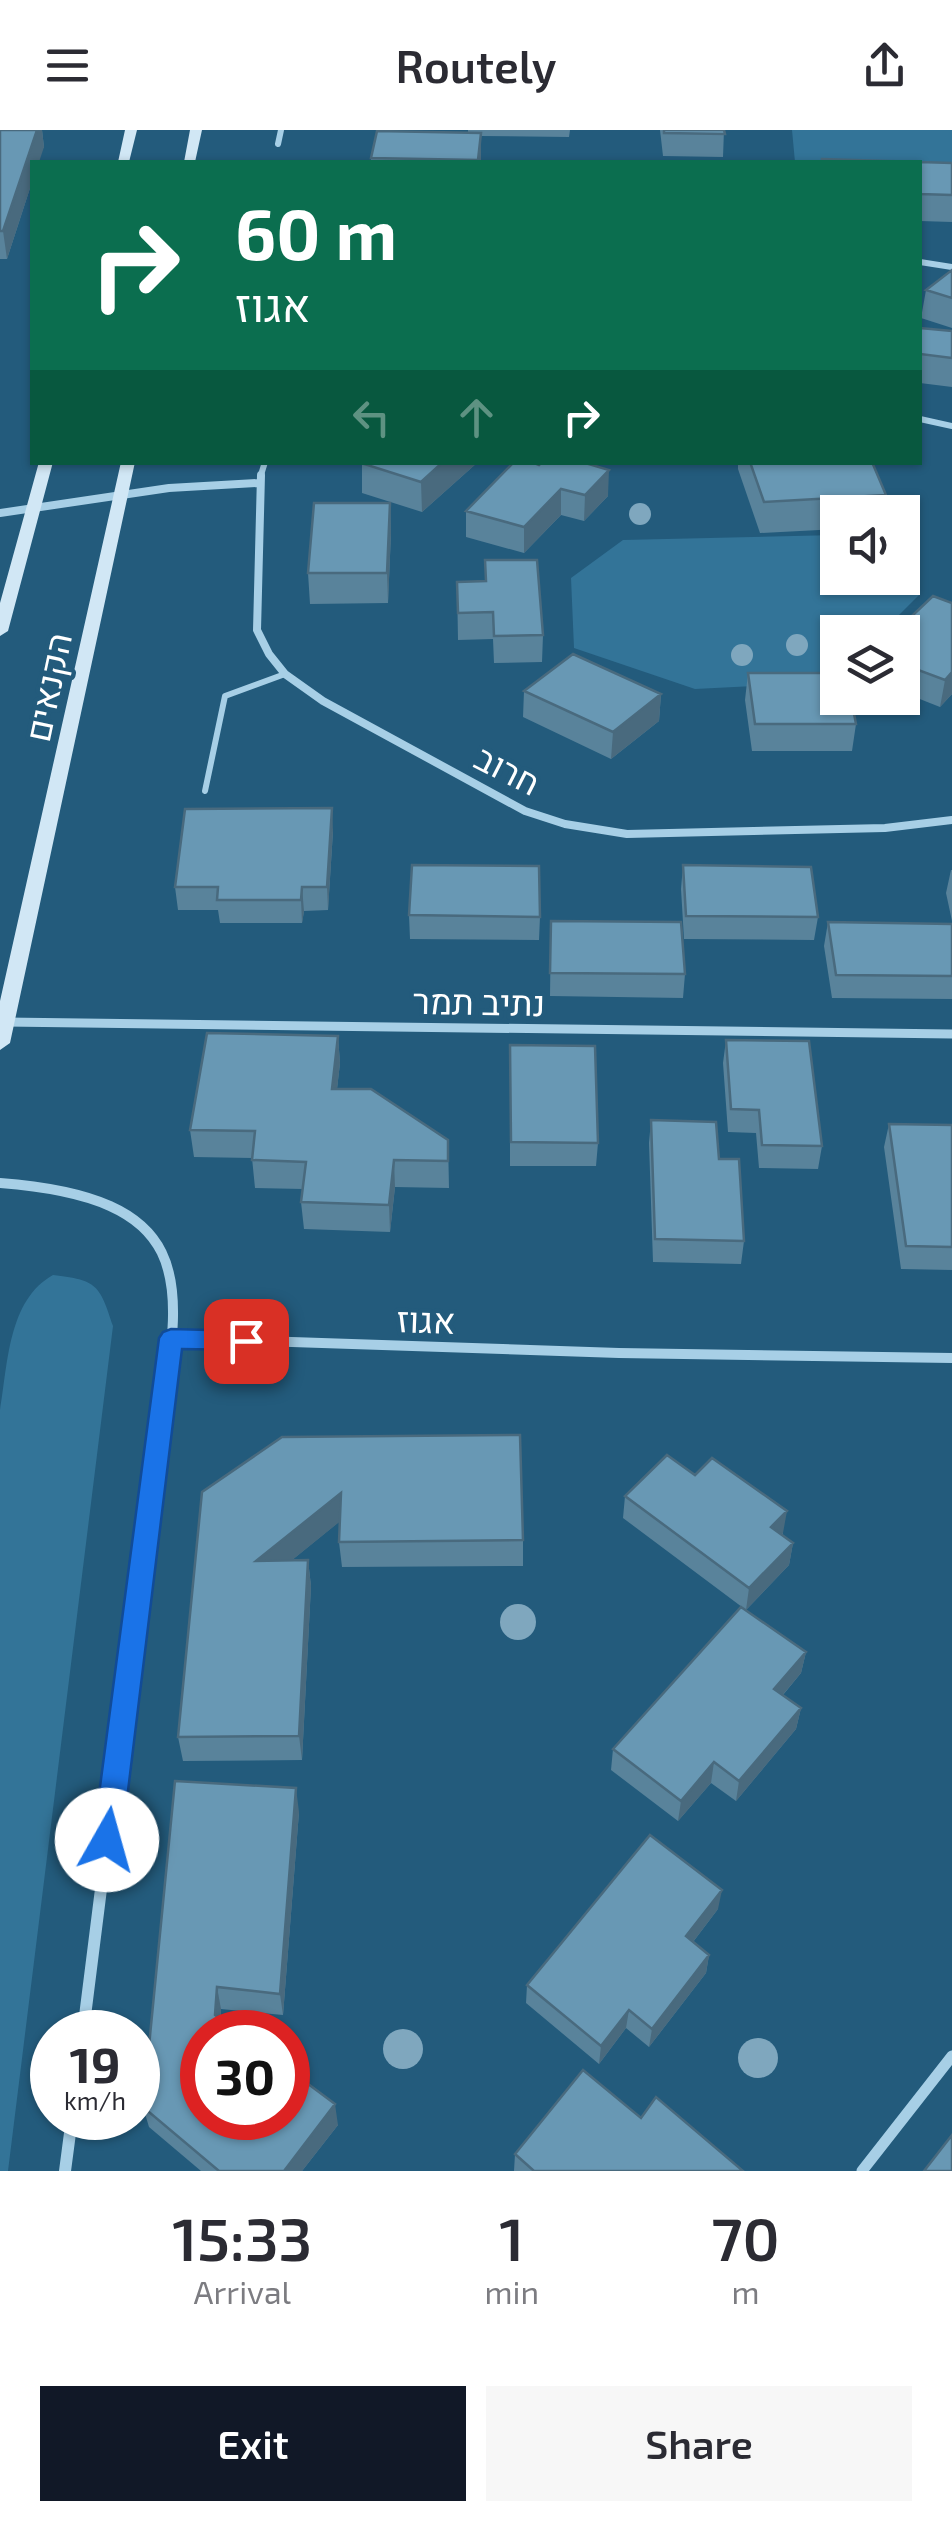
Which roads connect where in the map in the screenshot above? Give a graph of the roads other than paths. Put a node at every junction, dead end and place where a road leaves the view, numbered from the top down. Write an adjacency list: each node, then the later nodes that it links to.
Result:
1 (131, 130): 5 (main road)
2 (196, 130): 6 (main road)
3 (281, 130): 4 (street)
4 (278, 144)
5 (124, 160)
6 (190, 160)
7 (922, 262): 8 (street)
8 (952, 267)
9 (922, 420): 10 (street)
10 (952, 426)
11 (45, 465): 16 (main road, הקנאים)
12 (127, 465): 15 (main road, הקנאים)
13 (263, 465): 14 (street, חרוב)
14 (258, 482): 15 (street); 19 (street, חרוב)
15 (121, 495): 16 (street); 22 (main road, הקנאים)
16 (33, 510): 17 (street); 18 (main road, הקנאים)
17 (0, 513)
18 (0, 631)
19 (285, 674): 20 (lane); 21 (street, חרוב)
20 (206, 791)
21 (952, 820)
22 (4, 1022): 23 (street, נתיב תמר); 24 (main road, הקנאים)
23 (952, 1034)
24 (0, 1042)
25 (0, 1183): 26 (street)
26 (171, 1338): 27 (street, אגוז); 28 (street)
27 (952, 1358)
28 (86, 2010)
29 (952, 2056): 32 (street)
30 (69, 2140): 31 (street)
31 (65, 2171)
32 (862, 2171)

